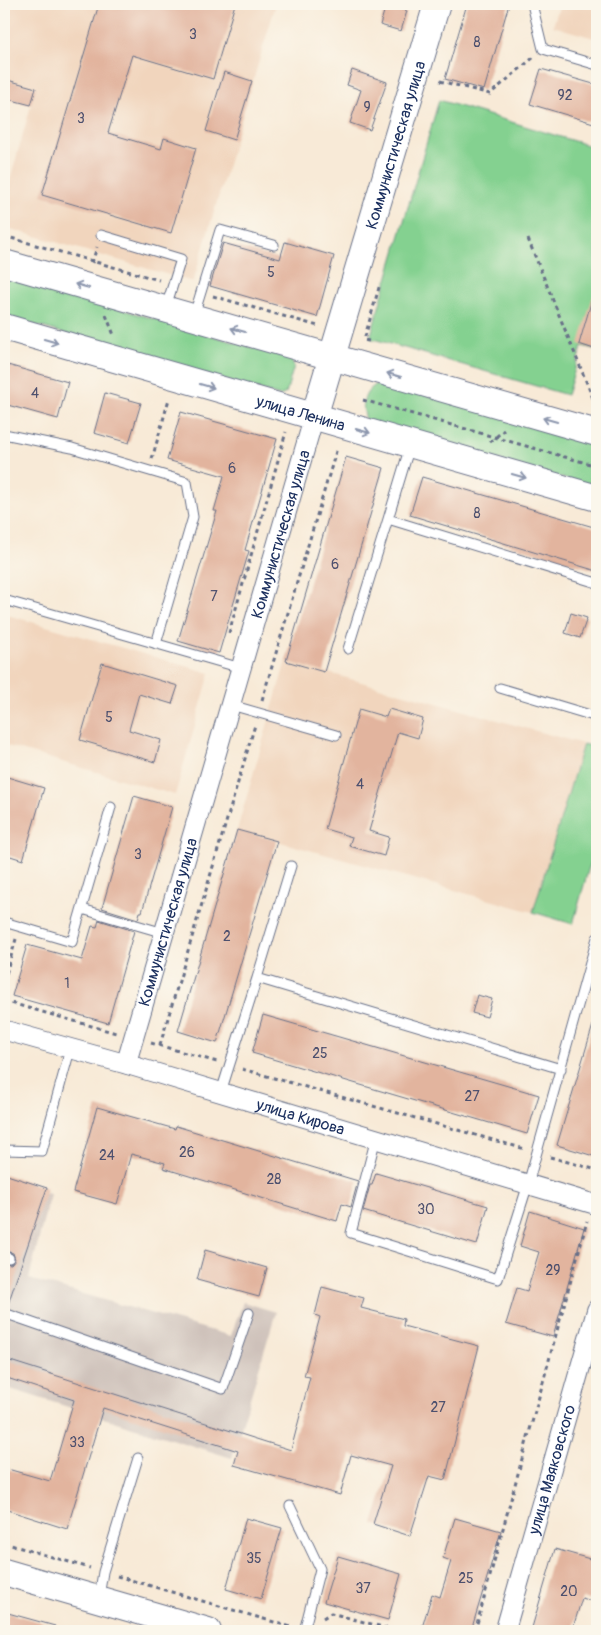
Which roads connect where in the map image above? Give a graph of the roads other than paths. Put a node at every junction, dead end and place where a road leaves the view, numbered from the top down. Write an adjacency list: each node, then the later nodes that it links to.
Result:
1 (437, 4): 10 (main road, Коммунистическая улица)
2 (532, 4): 3 (lane)
3 (597, 65)
4 (100, 235): 7 (lane)
5 (274, 245): 8 (lane)
6 (4, 263): 7 (main road, one-way to 6)
7 (166, 309): 8 (main road)
8 (194, 317): 10 (main road, one-way to 8)
9 (4, 327): 11 (main road, улица Ленина, one-way to 11)
10 (331, 357): 11 (main road, Коммунистическая улица); 12 (main road, one-way to 10)
11 (314, 416): 14 (main road, улица Ленина, one-way to 14); 21 (street, Коммунистическая улица)
12 (597, 433)
13 (4, 434): 19 (lane)
14 (411, 445): 15 (main road, улица Ленина, one-way to 15); 16 (lane)
15 (597, 498)
16 (388, 519): 17 (lane); 20 (lane)
17 (597, 583)
18 (4, 600): 19 (lane)
19 (156, 644): 21 (lane)
20 (348, 649)
21 (241, 668): 23 (street, Коммунистическая улица)
22 (500, 688): 24 (lane)
23 (230, 705): 25 (lane); 30 (street, Коммунистическая улица)
24 (597, 717)
25 (336, 735)
26 (111, 807): 28 (lane)
27 (291, 866): 32 (lane)
28 (82, 909): 29 (lane); 30 (lane)
29 (4, 922)
30 (164, 933): 35 (street, Коммунистическая улица)
31 (597, 938): 36 (lane)
32 (257, 978): 36 (lane); 37 (lane)
33 (4, 1030): 34 (street, улица Кирова)
34 (70, 1050): 35 (street, улица Кирова); 39 (lane)
35 (126, 1064): 37 (street, улица Кирова)
36 (560, 1069): 40 (lane)
37 (221, 1092): 38 (street, улица Кирова)
38 (376, 1138): 40 (street, улица Кирова); 40 (lane)
39 (4, 1150)
40 (528, 1184): 41 (street, улица Кирова)
41 (595, 1204)
42 (597, 1309): 45 (street, улица Маяковского)
43 (4, 1313): 44 (lane)
44 (249, 1313)
45 (589, 1368): 52 (street, улица Маяковского)
46 (138, 1458): 49 (lane)
47 (290, 1506): 51 (lane)
48 (4, 1572): 49 (main road)
49 (98, 1599): 50 (main road)
50 (208, 1631)
51 (304, 1631)
52 (505, 1631)

